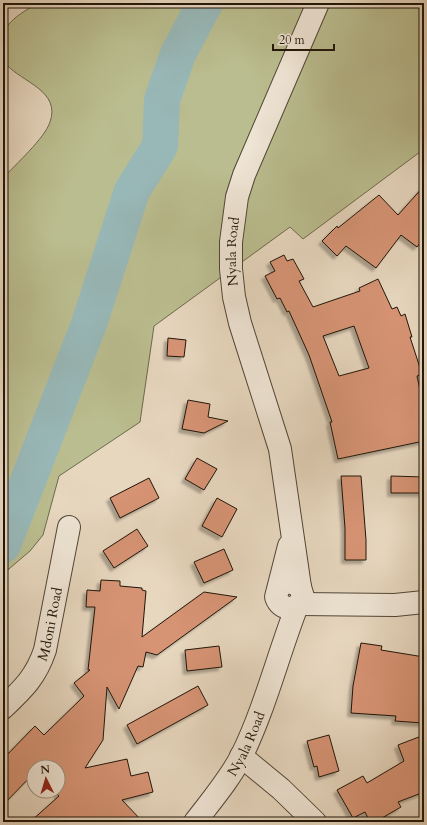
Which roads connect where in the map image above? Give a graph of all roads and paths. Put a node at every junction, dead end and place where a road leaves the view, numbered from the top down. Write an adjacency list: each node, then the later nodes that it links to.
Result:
1 (318, 3): 3 (street, Nyala Road)
2 (69, 527): 5 (street, Mdoni Road)
3 (293, 596): 4 (street); 6 (street, Nyala Road)
4 (424, 602)
5 (3, 708)
6 (241, 756): 7 (street, Nyala Road); 8 (street)
7 (194, 822)
8 (315, 822)

